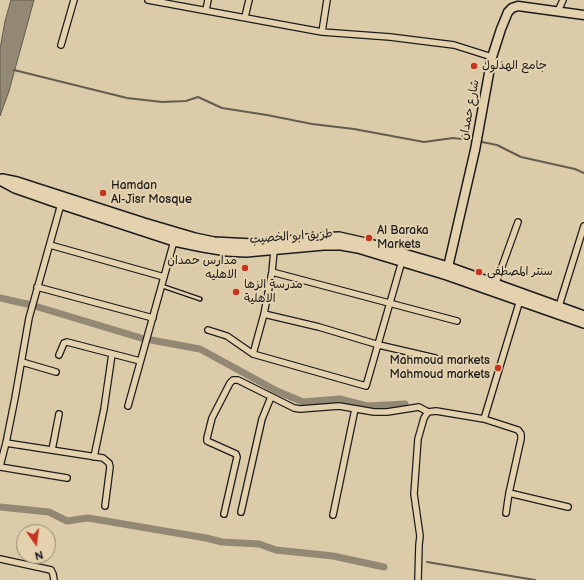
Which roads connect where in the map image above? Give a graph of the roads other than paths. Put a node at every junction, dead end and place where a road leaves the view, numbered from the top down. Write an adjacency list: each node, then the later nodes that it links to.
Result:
1 (74, 0): 12 (street)
2 (148, 0): 7 (street)
3 (208, 0): 7 (street)
4 (249, 0): 10 (street)
5 (327, 0): 11 (street)
6 (563, 0): 8 (street)
7 (206, 10): 10 (street)
8 (558, 11): 9 (main road, شارع حمدان); 13 (main road, شارع حمدان)
9 (584, 15)
10 (245, 17): 11 (street)
11 (322, 32): 13 (street)
12 (61, 45)
13 (492, 57): 23 (main road, شارع حمدان)
14 (0, 179): 15 (main road, طريق ابو الخصيب); 18 (main road, طريق ابو الخصيب)
15 (61, 204): 18 (main road, طريق ابو الخصيب); 20 (street)
16 (518, 222): 26 (street)
17 (584, 226): 32 (street)
18 (143, 227): 19 (main road, طريق ابو الخصيب); 23 (main road, طريق ابو الخصيب)
19 (174, 240): 21 (main road, طريق ابو الخصيب); 25 (street)
20 (50, 245): 25 (street); 28 (street)
21 (274, 251): 22 (main road, طريق ابو الخصيب); 24 (street)
22 (402, 261): 30 (main road, طريق ابو الخصيب); 31 (street)
23 (448, 267): 26 (main road, طريق ابو الخصيب)
24 (272, 272): 31 (street); 33 (street)
25 (164, 277): 27 (street)
26 (496, 283): 32 (main road, طريق ابو الخصيب)
27 (162, 286): 29 (lane); 35 (street)
28 (37, 287): 35 (street); 45 (street)
29 (200, 299)
30 (520, 300): 37 (main road, طريق ابو الخصيب); 52 (street)
31 (390, 302): 36 (street); 39 (street)
32 (559, 306): 34 (main road, طريق ابو الخصيب)
33 (264, 314): 39 (street); 41 (street)
34 (584, 316)
35 (153, 318): 44 (street)
36 (457, 321)
37 (584, 323)
38 (208, 330): 41 (street)
39 (378, 345): 41 (street); 43 (street)
40 (112, 354): 42 (street); 44 (street); 55 (street)
41 (253, 354)
42 (59, 355)
43 (435, 358)
44 (140, 361): 48 (street)
45 (22, 362): 46 (street); 53 (street)
46 (56, 372)
47 (271, 397): 49 (street); 61 (street); 63 (street)
48 (128, 406)
49 (355, 409): 50 (street); 64 (street)
50 (428, 412): 52 (street); 67 (street)
51 (59, 414): 54 (street)
52 (484, 419): 58 (street)
53 (6, 443): 54 (street); 56 (street)
54 (52, 450): 55 (street)
55 (94, 457): 59 (street)
56 (0, 467): 57 (street)
57 (67, 478)
58 (509, 493): 60 (street); 62 (street)
59 (104, 506)
60 (568, 507)
61 (241, 512)
62 (506, 513)
63 (224, 514)
64 (333, 515)
65 (0, 559): 66 (street)
66 (54, 580)
67 (418, 580)

